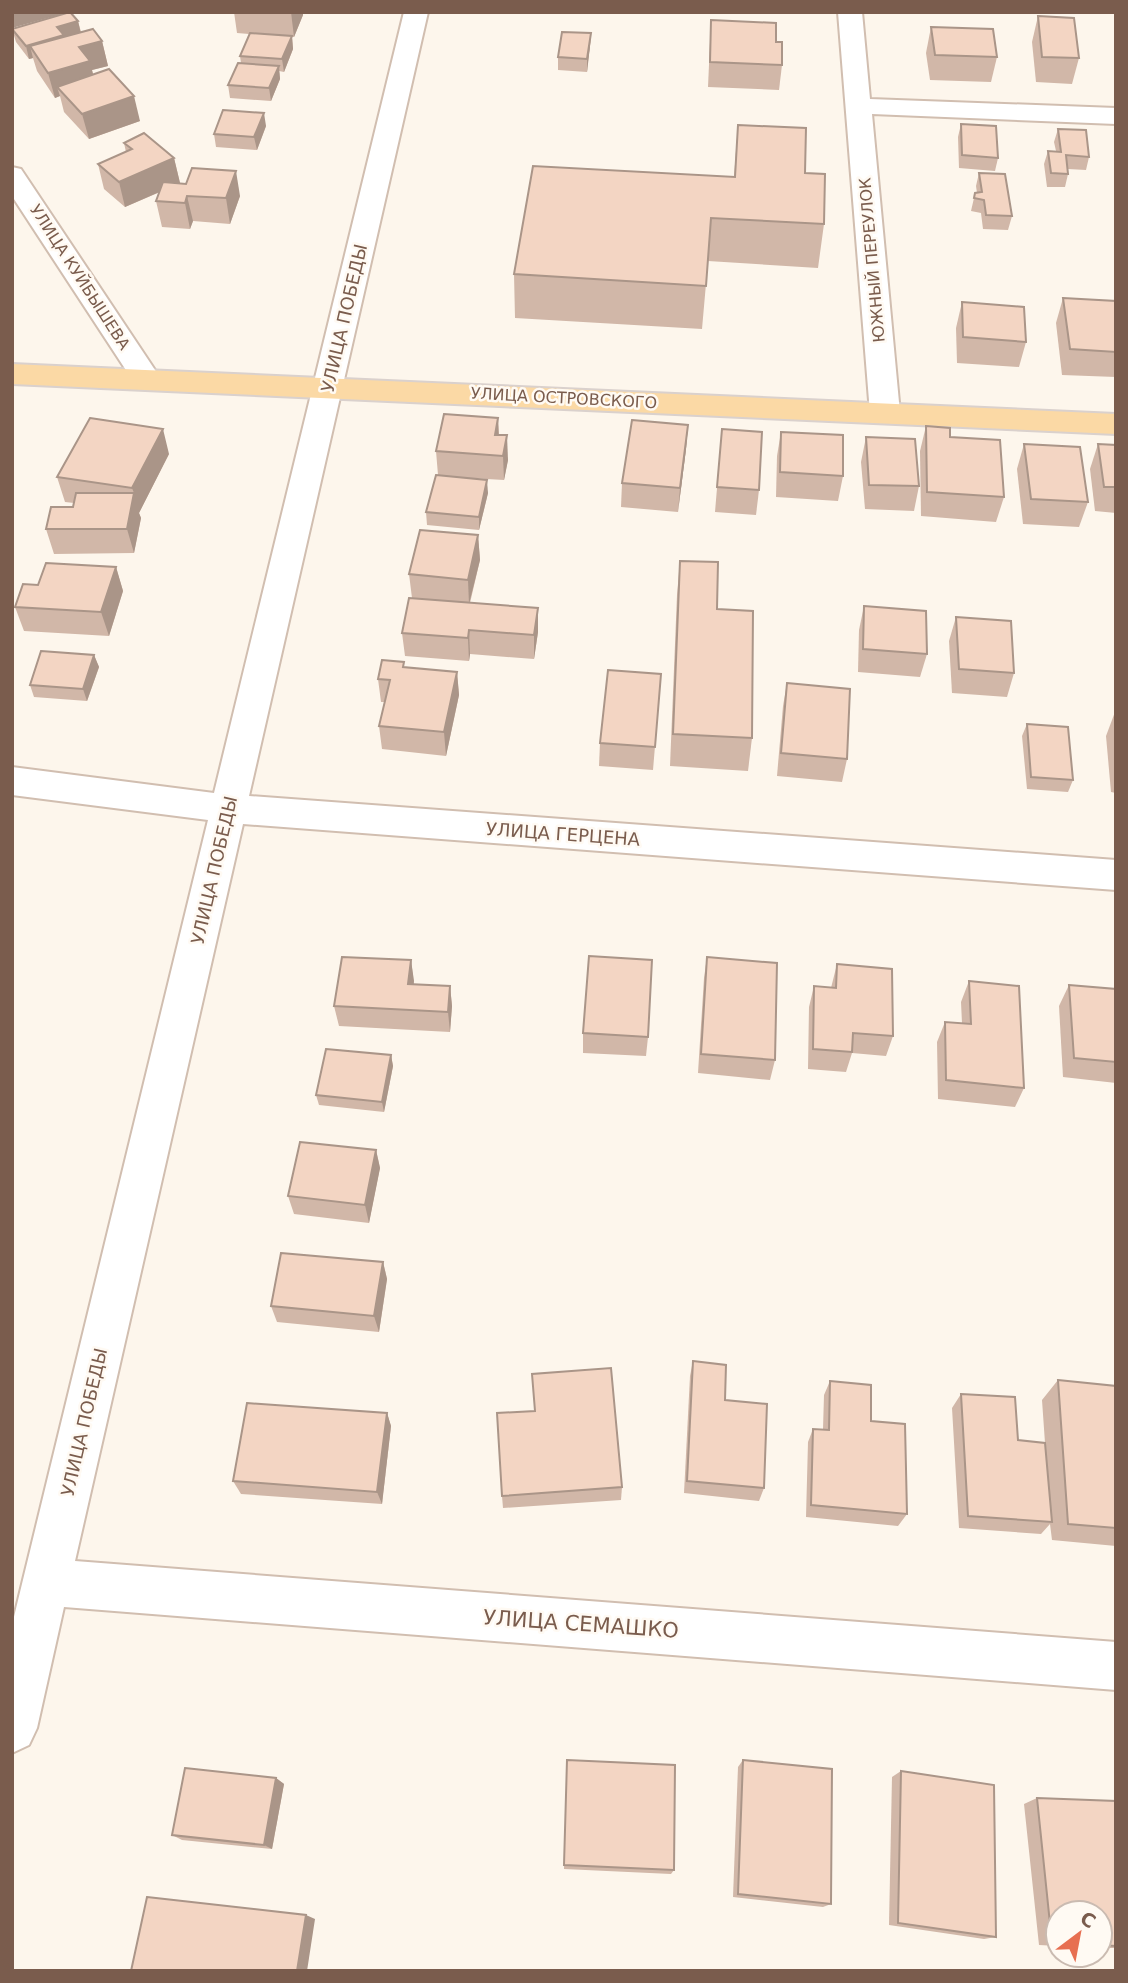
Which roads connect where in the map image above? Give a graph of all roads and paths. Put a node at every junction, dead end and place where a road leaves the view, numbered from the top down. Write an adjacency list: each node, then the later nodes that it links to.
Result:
1 (416, 12): 8 (street, УЛИЦА ПОБЕДЫ)
2 (850, 12): 3 (street, ЮЖНЫЙ ПЕРЕУЛОК)
3 (859, 106): 4 (street); 9 (street, ЮЖНЫЙ ПЕРЕУЛОК)
4 (1116, 116)
5 (12, 175): 7 (street, УЛИЦА КУЙБЫШЕВА)
6 (12, 373): 7 (main road, УЛИЦА ОСТРОВСКОГО)
7 (147, 380): 8 (main road, УЛИЦА ОСТРОВСКОГО)
8 (328, 387): 9 (main road, УЛИЦА ОСТРОВСКОГО); 12 (street, УЛИЦА ПОБЕДЫ)
9 (885, 413): 10 (main road, УЛИЦА ОСТРОВСКОГО)
10 (1116, 424)
11 (12, 780): 12 (street, УЛИЦА ГЕРЦЕНА)
12 (229, 809): 13 (street, УЛИЦА ГЕРЦЕНА); 14 (street, УЛИЦА ПОБЕДЫ)
13 (1116, 875)
14 (47, 1582): 15 (street, УЛИЦА СЕМАШКО); 16 (street, УЛИЦА ПОБЕДЫ)
15 (1116, 1666)
16 (12, 1728)

